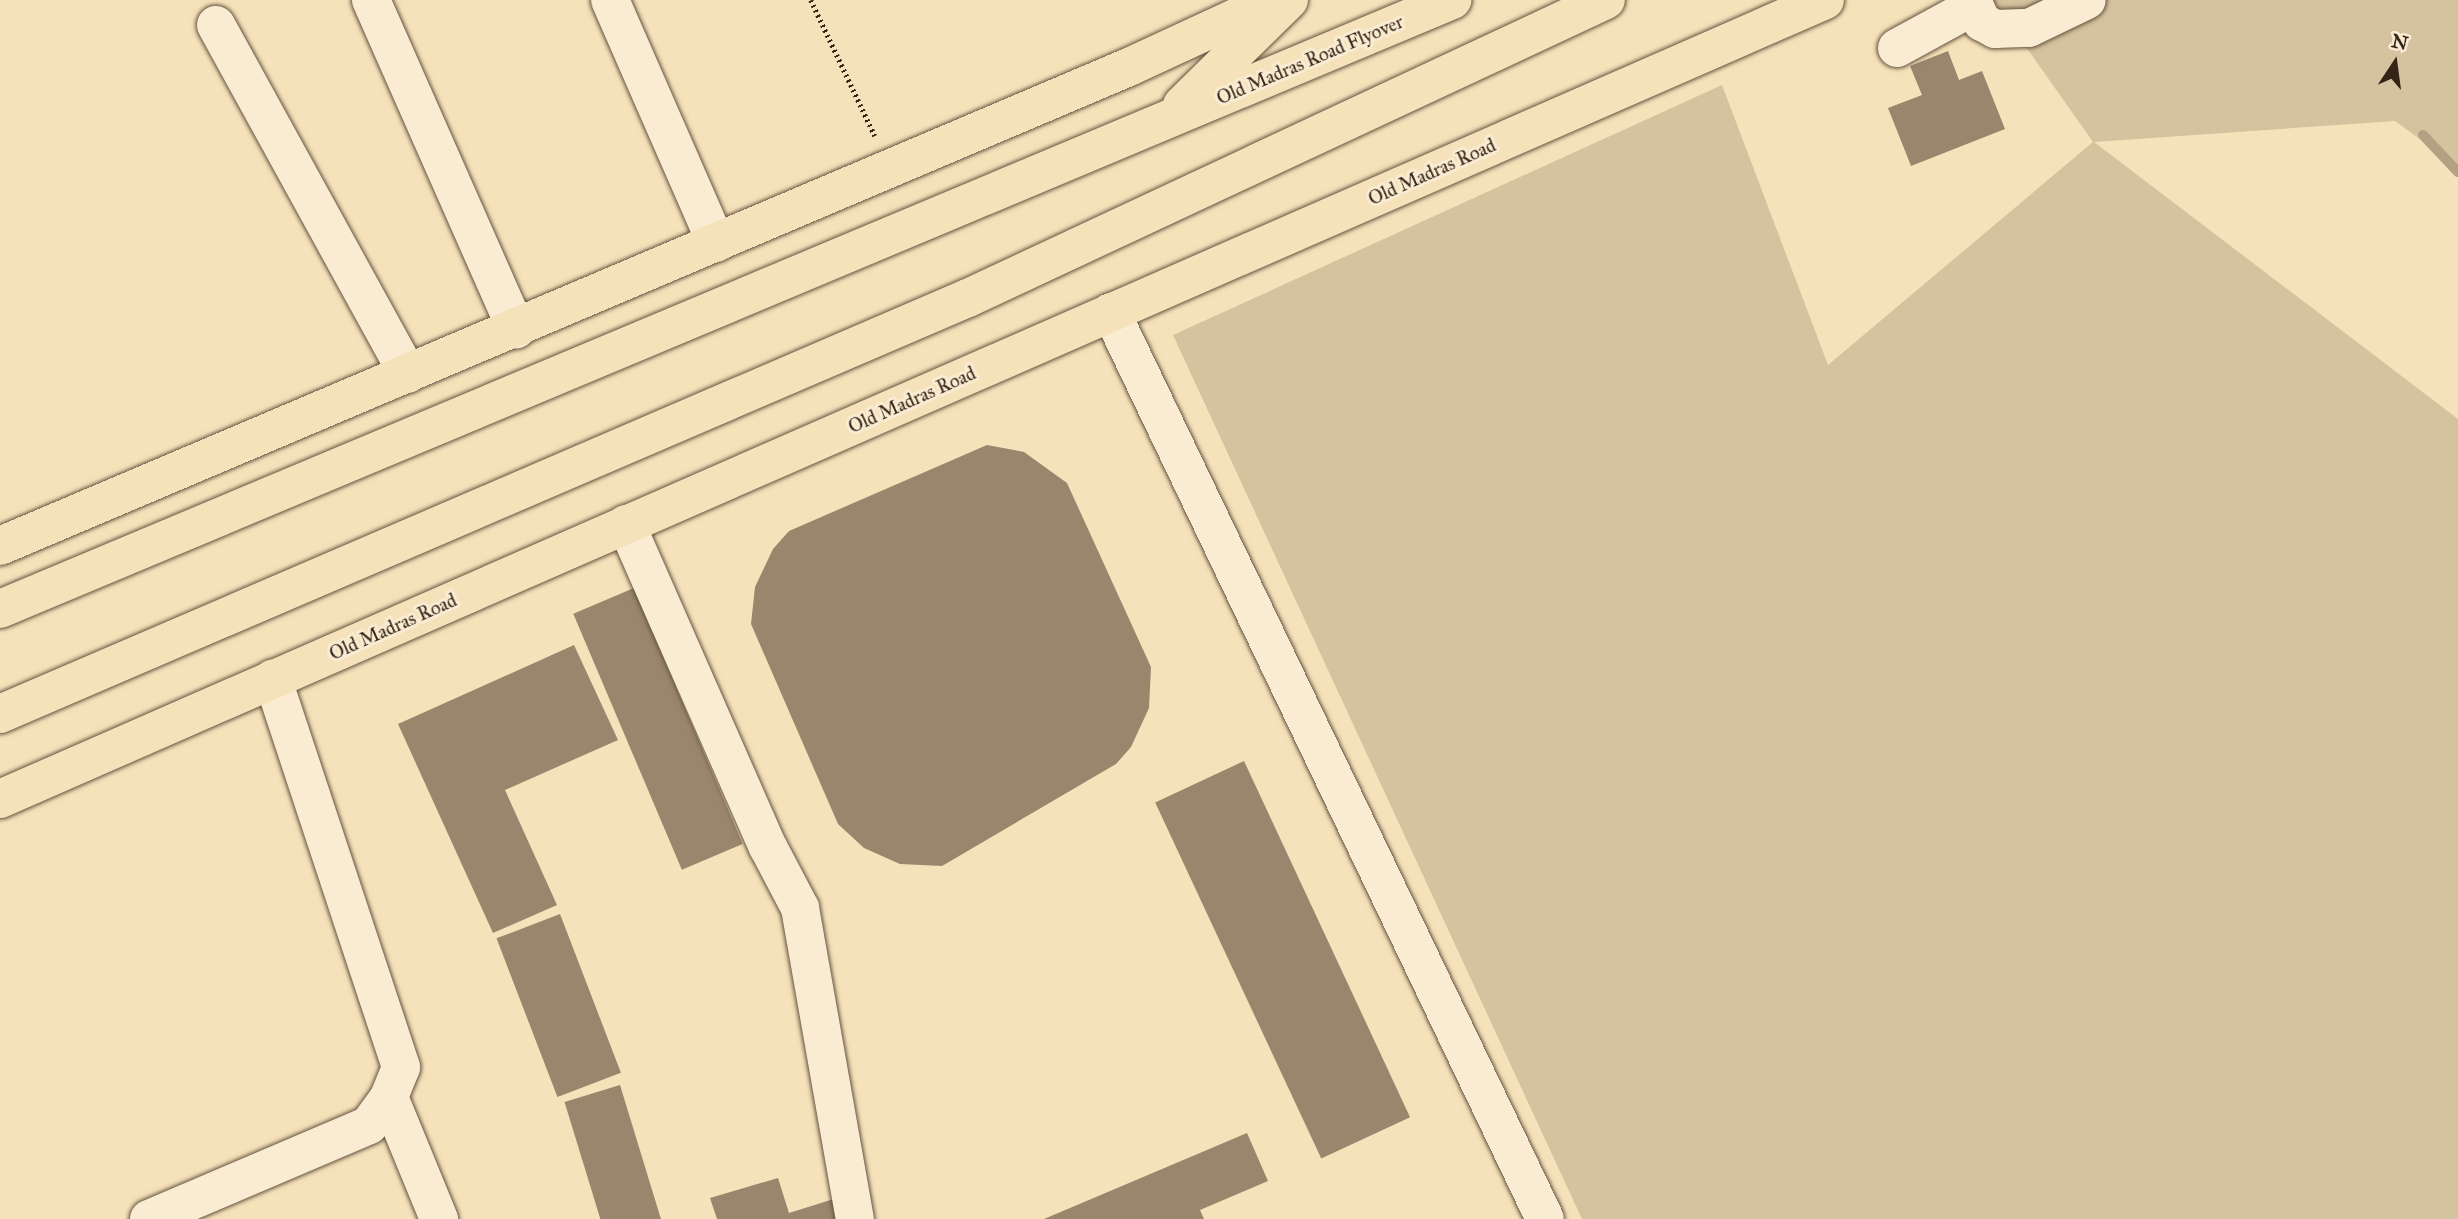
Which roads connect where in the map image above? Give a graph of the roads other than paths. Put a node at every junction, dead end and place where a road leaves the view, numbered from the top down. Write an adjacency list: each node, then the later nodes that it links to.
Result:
1 (371, 0): 15 (street)
2 (610, 0): 13 (street)
3 (1273, 0): 13 (main road)
4 (1289, 0): 12 (main road)
5 (1452, 0): 12 (main road, Old Madras Road Flyover)
6 (1606, 0): 21 (main road)
7 (1825, 0): 14 (main road, Old Madras Road)
8 (2087, 0): 9 (street)
9 (1973, 3): 11 (street)
10 (216, 25): 16 (street)
11 (1897, 48)
12 (1168, 119): 19 (main road)
13 (716, 243): 15 (main road)
14 (1111, 312): 17 (main road, Old Madras Road); 27 (street)
15 (516, 329): 16 (main road)
16 (408, 374): 18 (main road)
17 (626, 524): 20 (main road, Old Madras Road); 26 (street)
18 (0, 547)
19 (0, 609)
20 (273, 679): 22 (main road, Old Madras Road); 23 (street)
21 (0, 714)
22 (0, 799)
23 (389, 1097): 24 (street); 25 (street)
24 (149, 1219)
25 (439, 1219)
26 (855, 1219)
27 (1545, 1219)

